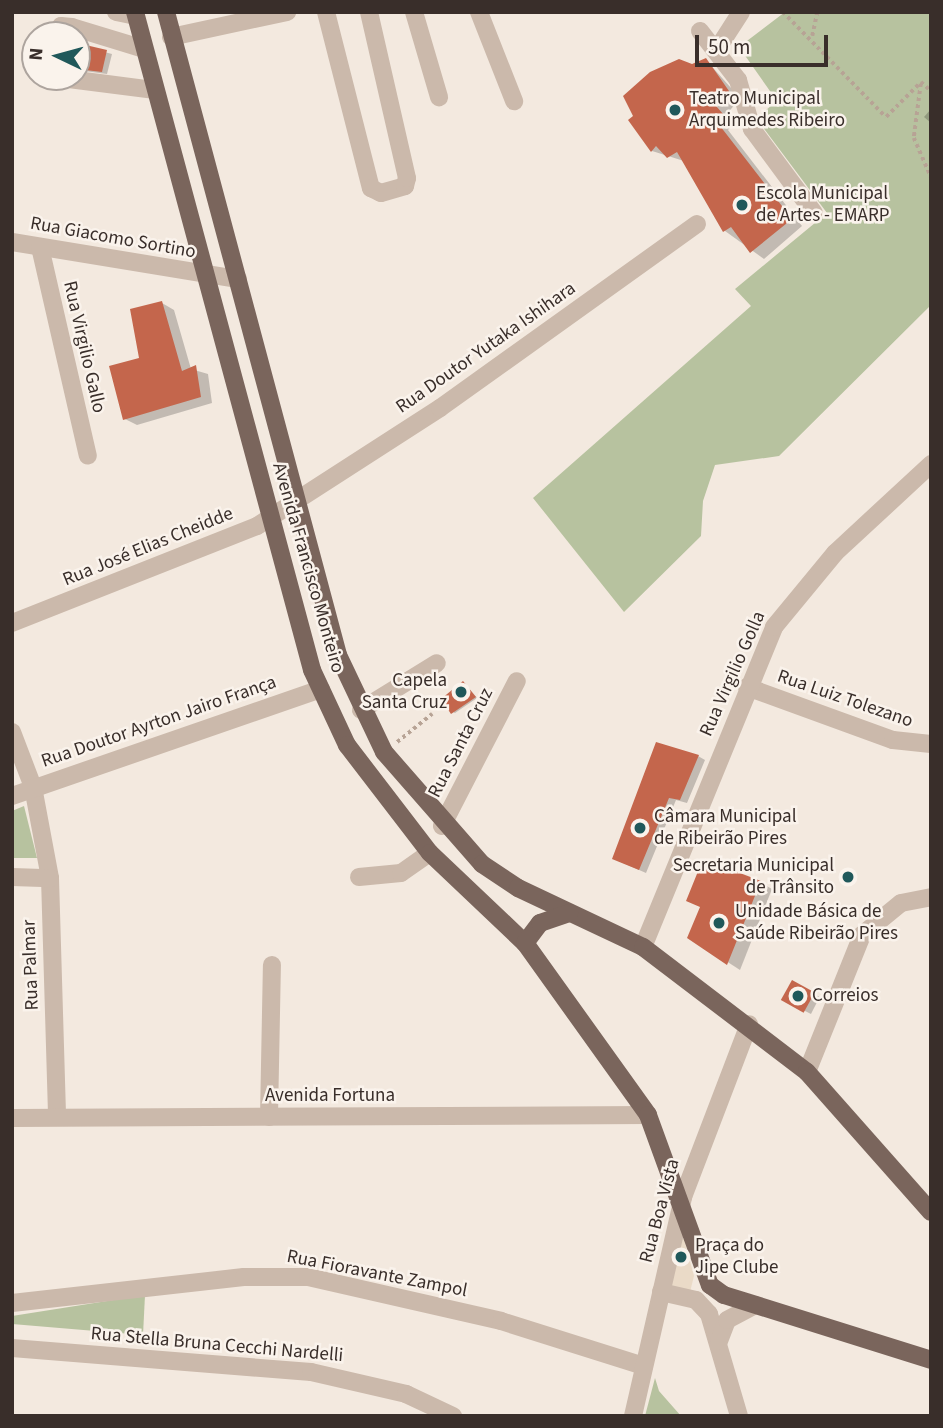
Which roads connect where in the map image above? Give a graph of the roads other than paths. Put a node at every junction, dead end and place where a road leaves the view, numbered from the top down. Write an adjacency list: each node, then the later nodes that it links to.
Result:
1 (116, 12): 9 (street)
2 (166, 12): 12 (main road, Avenida Francisco Monteiro)
3 (286, 12): 12 (street)
4 (326, 12): 5 (street)
5 (369, 12)
6 (414, 12): 17 (street)
7 (479, 12): 18 (street)
8 (741, 12): 14 (street)
9 (136, 14): 13 (main road, Avenida Francisco Monteiro)
10 (700, 31): 14 (street)
11 (91, 33): 13 (street)
12 (171, 37): 24 (main road, Avenida Francisco Monteiro)
13 (144, 49): 16 (main road, Avenida Francisco Monteiro)
14 (716, 51): 19 (street)
15 (91, 82): 16 (street)
16 (155, 90): 23 (main road, Avenida Francisco Monteiro)
17 (439, 97)
18 (514, 102)
19 (814, 212)
20 (697, 224): 27 (street, Rua Doutor Yutaka Ishihara)
21 (12, 242): 22 (street, Rua Giacomo Sortino)
22 (40, 247): 23 (street, Rua Giacomo Sortino); 25 (street, Rua Virgilio Gallo)
23 (207, 276): 24 (street, Rua Giacomo Sortino); 28 (main road, Avenida Francisco Monteiro)
24 (238, 279): 27 (main road, Avenida Francisco Monteiro)
25 (88, 456)
26 (931, 464): 32 (street, Rua Virgilio Golla)
27 (295, 502): 28 (street, Rua José Elias Cheidde); 34 (main road, Avenida Francisco Monteiro)
28 (270, 518): 29 (street, Rua José Elias Cheidde); 33 (main road, Avenida Francisco Monteiro)
29 (12, 623)
30 (437, 663): 34 (street)
31 (517, 681): 39 (street, Rua Santa Cruz)
32 (747, 687): 36 (street, Rua Luiz Tolezano); 47 (street, Rua Virgilio Golla)
33 (321, 689): 37 (street, Rua Doutor Ayrton Jairo França); 40 (main road, Avenida Francisco Monteiro)
34 (360, 710): 39 (main road, Avenida Francisco Monteiro)
35 (12, 732): 37 (street, Rua Palmar)
36 (931, 744)
37 (33, 787): 38 (street, Rua Doutor Ayrton Jairo França); 43 (street, Rua Palmar)
38 (12, 796)
39 (442, 825): 45 (main road, Avenida Francisco Monteiro)
40 (430, 853): 42 (street); 46 (main road, Avenida Francisco Monteiro)
41 (12, 877): 43 (street)
42 (359, 877)
43 (50, 878): 52 (street, Rua Palmar)
44 (931, 897): 50 (street)
45 (569, 913): 46 (main road); 47 (main road, Avenida Francisco Monteiro)
46 (525, 943): 51 (main road, Avenida Francisco Monteiro)
47 (643, 947): 49 (main road, Avenida Francisco Monteiro)
48 (272, 965): 53 (street)
49 (749, 1024): 50 (main road, Avenida Francisco Monteiro); 55 (street, Rua Boa Vista)
50 (807, 1072): 56 (main road, Avenida Francisco Monteiro)
51 (649, 1115): 53 (street, Avenida Fortuna); 55 (main road, Avenida Francisco Monteiro)
52 (57, 1117): 53 (street, Avenida Fortuna); 54 (street, Avenida Fortuna)
53 (269, 1117)
54 (12, 1118)
55 (683, 1197): 57 (street, Rua Boa Vista); 59 (main road, Avenida Francisco Monteiro)
56 (931, 1212)
57 (661, 1292): 60 (street); 63 (street, Rua Boa Vista)
58 (12, 1303): 63 (street, Rua Fioravante Zampol)
59 (755, 1305): 60 (street); 62 (main road)
60 (719, 1341): 66 (street)
61 (12, 1348): 64 (street, Rua Stella Bruna Cecchi Nardelli)
62 (931, 1360)
63 (644, 1366): 65 (street, Rua Boa Vista)
64 (452, 1416)
65 (633, 1416)
66 (739, 1416)

